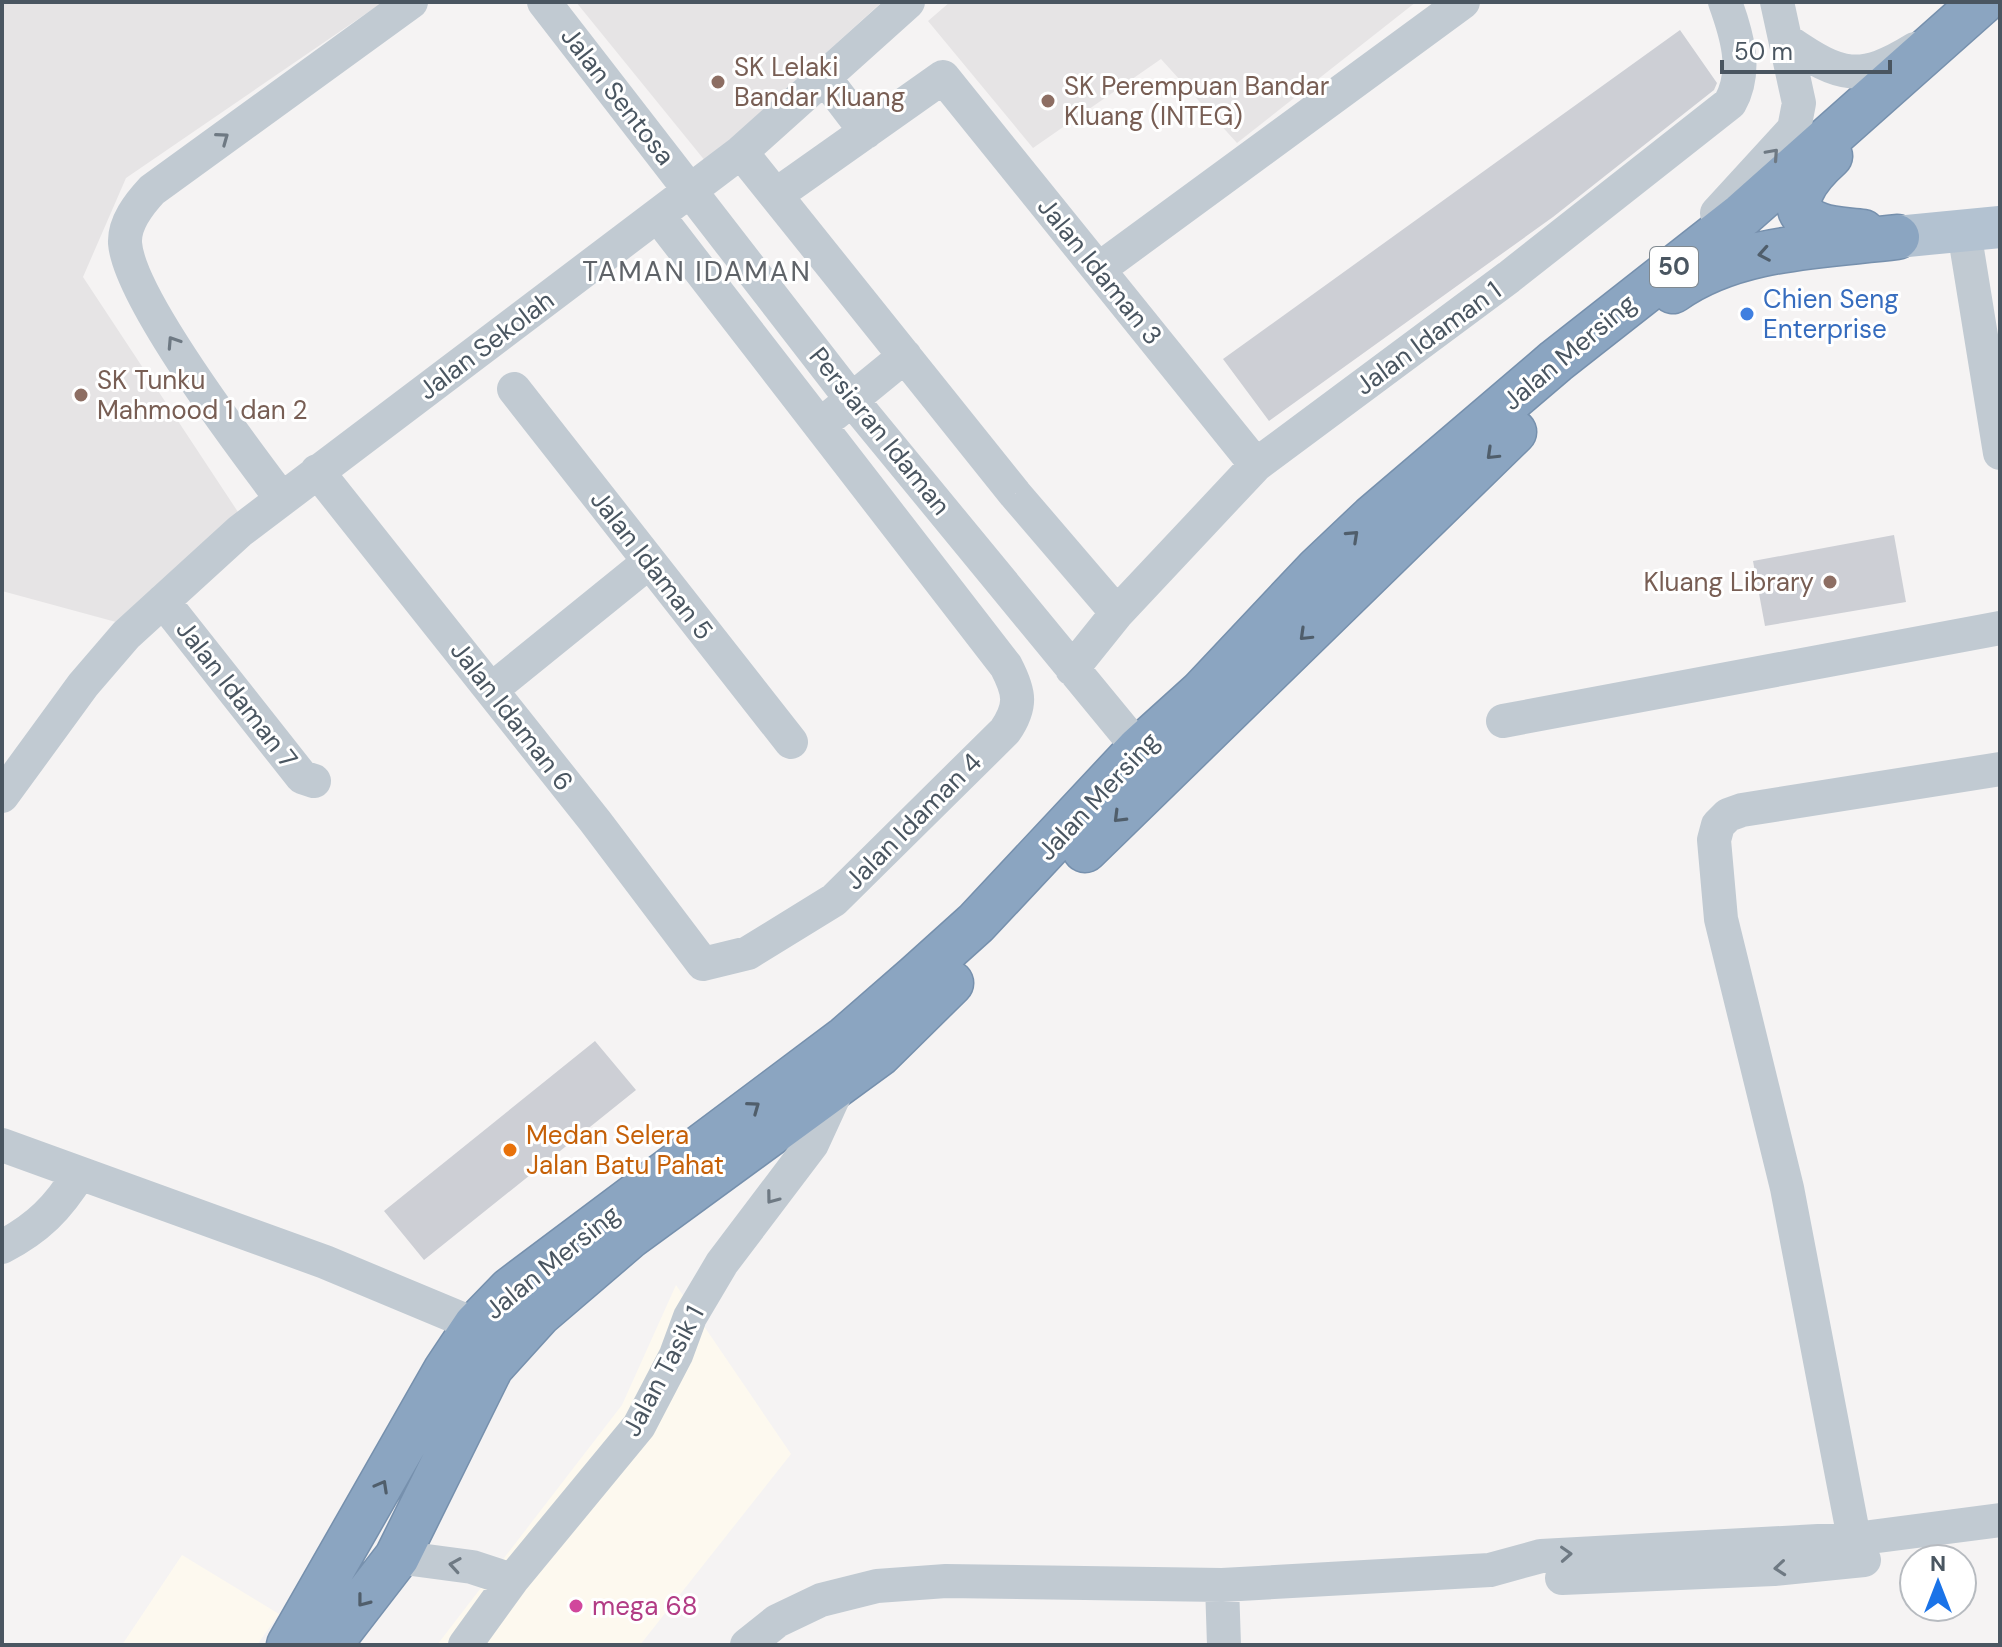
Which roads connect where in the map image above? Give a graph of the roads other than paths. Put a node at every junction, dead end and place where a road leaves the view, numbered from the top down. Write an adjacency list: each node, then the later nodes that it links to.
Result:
1 (411, 2): 26 (street, one-way to 1)
2 (544, 2): 12 (street, Jalan Sentosa)
3 (908, 2): 9 (street, Jalan Sekolah)
4 (1463, 2): 17 (street)
5 (1725, 2): 24 (street, Jalan Idaman 1)
6 (1777, 2): 8 (street)
7 (1956, 26): 8 (street); 16 (highway); 18 (highway, Jalan Mersing / 50)
8 (1789, 42): 18 (street, one-way to 8)
9 (824, 77): 10 (street); 11 (street, Jalan Sekolah)
10 (866, 132): 13 (street); 17 (street, Jalan Idaman 3)
11 (741, 152): 12 (street, Jalan Sekolah); 13 (street)
12 (693, 190): 14 (street, Jalan Sekolah); 21 (street, Persiaran Idaman)
13 (776, 195): 19 (street)
14 (658, 216): 22 (street, Jalan Idaman 4); 25 (street, Jalan Sekolah)
15 (1982, 229): 16 (main road); 23 (street)
16 (1897, 237): 41 (highway, one-way to 41)
17 (1099, 269): 24 (street, Jalan Idaman 3)
18 (1642, 291): 33 (highway, Jalan Mersing / 50, one-way to 18)
19 (905, 356): 21 (street); 29 (street)
20 (514, 389): 27 (street, Jalan Idaman 5)
21 (852, 400): 22 (street); 31 (street, Persiaran Idaman)
22 (820, 426): 40 (street, Jalan Idaman 4)
23 (2000, 453)
24 (1256, 465): 29 (street, Jalan Idaman 1)
25 (317, 471): 26 (street, Jalan Sekolah); 32 (street, Jalan Idaman 6)
26 (281, 498): 28 (street, Jalan Sekolah)
27 (649, 562): 32 (street); 35 (street, Jalan Idaman 5)
28 (163, 601): 38 (street, Jalan Idaman 7); 39 (street, Jalan Sekolah)
29 (1117, 613): 31 (street, Jalan Idaman 1)
30 (2000, 628): 34 (street)
31 (1072, 669): 33 (street, Persiaran Idaman); 36 (street, Persiaran Idaman)
32 (491, 690): 40 (street, Jalan Idaman 6)
33 (1201, 693): 36 (highway, Jalan Mersing / 50)
34 (1503, 721)
35 (791, 742)
36 (1139, 749): 45 (highway, Jalan Mersing / 50, one-way to 36)
37 (2000, 769): 48 (street)
38 (314, 781)
39 (2, 796)
40 (703, 964)
41 (840, 1083): 49 (highway); 50 (street, Jalan Tasik 1, one-way to 50)
42 (2, 1145): 43 (street)
43 (79, 1174): 44 (street); 45 (street)
44 (2, 1247)
45 (476, 1325): 52 (highway, Jalan Mersing / 50, one-way to 45)
46 (2000, 1520): 48 (street)
47 (2000, 1544): 48 (street)
48 (1856, 1550): 51 (street)
49 (397, 1557): 50 (street, one-way to 49); 53 (highway, one-way to 53)
50 (512, 1580): 54 (street, Jalan Tasik 1)
51 (1222, 1585): 55 (street); 56 (street)
52 (289, 1645)
53 (329, 1645)
54 (465, 1645)
55 (747, 1645)
56 (1224, 1645)

